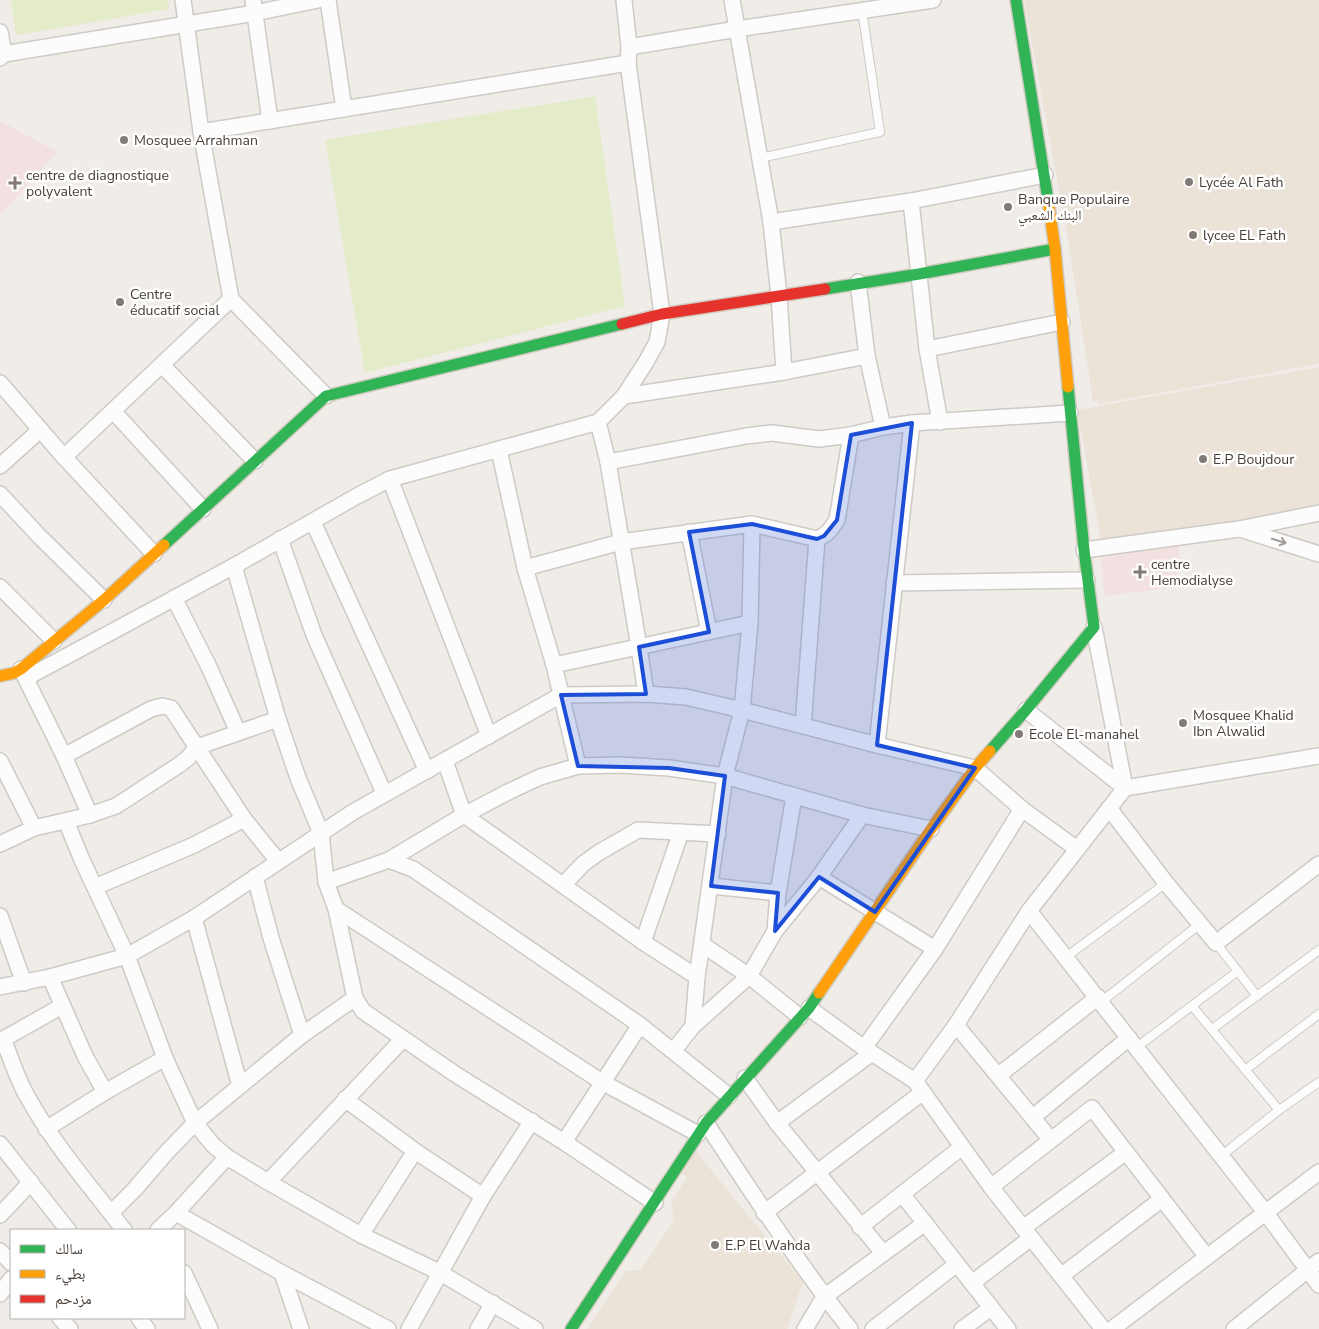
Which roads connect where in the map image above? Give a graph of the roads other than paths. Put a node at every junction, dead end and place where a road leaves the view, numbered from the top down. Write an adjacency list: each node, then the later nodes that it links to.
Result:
1 (183, 0): 10 (street)
2 (318, 0): 8 (street)
3 (328, 0): 16 (street)
4 (624, 0): 13 (street)
5 (732, 0): 11 (street)
6 (933, 0): 9 (street)
7 (1016, 0): 20 (main road)
8 (254, 6): 10 (street); 17 (street)
9 (868, 6): 11 (street); 19 (lane)
10 (186, 23): 14 (street); 18 (street)
11 (737, 29): 13 (street); 19 (street)
12 (0, 32): 14 (street)
13 (629, 47): 15 (street)
14 (2, 56)
15 (628, 63): 16 (street); 28 (street)
16 (344, 109): 17 (street)
17 (270, 121): 18 (street)
18 (200, 132): 27 (street)
19 (760, 158): 22 (street)
20 (1045, 175): 21 (street); 23 (main road)
21 (911, 201): 22 (street); 24 (street)
22 (771, 222): 26 (street)
23 (1055, 249): 24 (main road); 29 (main road)
24 (919, 274): 25 (main road); 30 (street)
25 (858, 282): 26 (main road); 31 (street)
26 (779, 296): 28 (main road); 33 (street)
27 (231, 298): 32 (street); 35 (street)
28 (662, 314): 35 (main road); 36 (street)
29 (1062, 322): 30 (street); 38 (main road)
30 (927, 349): 40 (street)
31 (867, 356): 33 (street); 42 (street)
32 (162, 365): 37 (street); 47 (street)
33 (784, 372): 36 (street)
34 (0, 383): 43 (street)
35 (326, 396): 47 (main road)
36 (624, 396): 39 (street)
37 (113, 411): 46 (street); 52 (street)
38 (1070, 413): 40 (street); 61 (main road)
39 (598, 422): 45 (street); 48 (street)
40 (940, 422): 41 (street)
41 (912, 423): 42 (street); 67 (street)
42 (883, 427): 44 (street)
43 (40, 430): 46 (street); 49 (street)
44 (851, 435): 48 (street); 59 (street)
45 (498, 450): 50 (street); 65 (street)
46 (64, 457): 62 (street)
47 (255, 461): 52 (main road)
48 (608, 462): 60 (street)
49 (0, 466)
50 (390, 480): 54 (street); 86 (street)
51 (0, 494): 70 (street)
52 (203, 509): 62 (main road)
53 (1319, 513): 56 (street)
54 (313, 522): 58 (street); 95 (street)
55 (752, 524): 57 (street); 59 (street); 71 (street)
56 (1238, 529): 61 (street); 63 (street, one-way to 63)
57 (689, 532): 60 (street); 73 (street)
58 (280, 539): 64 (street); 98 (street)
59 (817, 539): 84 (street)
60 (621, 542): 65 (street); 75 (street)
61 (1084, 550): 66 (main road)
62 (154, 554): 70 (main road)
63 (1319, 554)
64 (234, 566): 69 (street); 83 (street)
65 (525, 568): 76 (street)
66 (1087, 580): 67 (street); 72 (main road)
67 (894, 583): 87 (street)
68 (0, 587): 74 (street)
69 (174, 598): 77 (street); 85 (street)
70 (104, 600): 74 (main road)
71 (750, 623): 73 (street); 81 (street)
72 (1094, 627): 82 (main road); 97 (street)
73 (709, 632): 75 (street)
74 (54, 641): 77 (main road)
75 (640, 647): 76 (street); 79 (street)
76 (554, 665): 80 (street)
77 (24, 674): 78 (main road); 89 (street)
78 (0, 676)
79 (646, 694): 80 (street); 81 (street)
80 (561, 695): 86 (street); 93 (street)
81 (742, 710): 84 (street); 96 (street)
82 (1026, 710): 94 (main road); 97 (street)
83 (278, 719): 85 (street); 110 (street)
84 (803, 726): 87 (street)
85 (238, 732): 88 (street)
86 (489, 736): 92 (street)
87 (877, 745): 94 (street)
88 (197, 747): 89 (street); 103 (street); 105 (street)
89 (64, 756): 103 (street)
90 (1319, 756): 97 (street)
91 (0, 761): 107 (street)
92 (445, 761): 95 (street); 104 (street)
93 (578, 766): 96 (street); 104 (street)
94 (975, 768): 101 (street); 108 (main road)
95 (426, 771): 98 (street)
96 (725, 776): 99 (street); 111 (street)
97 (1125, 788): 100 (street)
98 (384, 793): 110 (street)
99 (794, 796): 102 (street); 124 (street)
100 (1108, 808): 113 (street); 120 (street)
101 (1022, 809): 113 (street); 135 (street)
102 (862, 814): 108 (street); 118 (street)
103 (90, 815): 106 (street)
104 (464, 815): 114 (street); 121 (street)
105 (244, 819): 115 (street); 123 (street)
106 (66, 821): 107 (street); 123 (street)
107 (34, 828): 112 (street)
108 (931, 829): 127 (main road)
109 (680, 832): 111 (street); 121 (street); 132 (street)
110 (321, 833): 115 (street); 119 (street)
111 (718, 834): 122 (street)
112 (0, 844)
113 (1077, 849): 126 (street)
114 (389, 860): 119 (street); 153 (street)
115 (278, 861): 117 (street)
116 (1319, 864): 133 (street)
117 (255, 877): 129 (street); 156 (street)
118 (819, 877): 127 (street); 131 (street)
119 (326, 882): 125 (street)
120 (1166, 883): 130 (street); 138 (lane)
121 (562, 885): 132 (street)
122 (711, 886): 124 (street); 134 (street)
123 (95, 888): 137 (street)
124 (778, 893): 131 (street)
125 (336, 909): 146 (street); 166 (street)
126 (1029, 911): 138 (street); 152 (street)
127 (875, 912): 135 (street); 150 (main road)
128 (0, 916): 143 (street)
129 (194, 918): 137 (street); 168 (street)
130 (1200, 924): 133 (street); 147 (lane)
131 (775, 931): 140 (street)
132 (643, 942): 142 (street)
133 (1216, 943): 139 (lane)
134 (703, 946): 140 (street); 142 (street)
135 (935, 949): 161 (street)
136 (1319, 950): 145 (lane)
137 (127, 956): 141 (street); 162 (street)
138 (1066, 957): 147 (street)
139 (1238, 971): 145 (lane); 149 (lane)
140 (749, 976): 150 (street); 154 (street)
141 (50, 977): 143 (street); 148 (street)
142 (697, 977): 154 (street)
143 (24, 983): 144 (street)
144 (0, 986)
145 (1257, 996): 155 (lane)
146 (355, 998): 156 (street); 157 (street)
147 (1100, 999): 159 (street); 164 (street)
148 (62, 1006): 158 (street); 170 (street)
149 (1192, 1006): 155 (lane); 159 (lane)
150 (804, 1013): 161 (street); 165 (main road)
151 (1319, 1014): 163 (lane)
152 (956, 1024): 164 (street); 169 (street)
153 (640, 1025): 160 (street); 166 (street)
154 (693, 1026): 160 (street)
155 (1212, 1029): 163 (lane)
156 (302, 1036): 168 (street)
157 (403, 1039): 172 (street); 175 (street)
158 (2, 1040): 179 (street)
159 (1133, 1043): 174 (street); 186 (street)
160 (674, 1050): 171 (street)
161 (868, 1050): 169 (street); 176 (street)
162 (165, 1058): 170 (street); 177 (street)
163 (1245, 1070): 173 (lane)
164 (999, 1076): 174 (street)
165 (745, 1078): 171 (main road); 176 (street)
166 (602, 1082): 178 (street); 181 (street)
167 (1319, 1082): 173 (lane)
168 (240, 1086): 177 (street)
169 (919, 1087): 183 (street); 189 (street)
170 (105, 1092): 179 (street)
171 (729, 1096): 178 (main road)
172 (345, 1099): 184 (street); 191 (street)
173 (1279, 1110): 186 (lane)
174 (1033, 1117): 180 (street)
175 (532, 1122): 181 (street); 194 (street)
176 (777, 1123): 189 (street)
177 (195, 1124): 187 (street); 198 (street)
178 (702, 1128): 196 (main road); 200 (street)
179 (46, 1129): 198 (street)
180 (1051, 1140): 185 (street); 192 (street)
181 (564, 1142): 196 (street)
182 (0, 1144): 190 (street)
183 (962, 1146): 192 (street); 193 (street)
184 (414, 1151): 194 (street); 208 (street)
185 (1126, 1152): 195 (street); 207 (street)
186 (1221, 1156): 197 (street)
187 (227, 1157): 191 (street); 199 (street)
188 (1319, 1172): 197 (street)
189 (818, 1173): 200 (street); 203 (street)
190 (31, 1182): 201 (street); 204 (street)
191 (268, 1182): 208 (street)
192 (992, 1187): 207 (street)
193 (902, 1194): 202 (street); 203 (street)
194 (483, 1196): 215 (street)
195 (1162, 1198): 211 (street); 218 (street)
196 (655, 1203): 234 (main road)
197 (1265, 1212): 211 (street); 214 (street)
198 (111, 1213): 205 (street)
199 (176, 1213): 206 (street); 216 (street)
200 (764, 1213): 223 (street)
201 (0, 1215)
202 (925, 1222): 210 (street); 213 (street)
203 (860, 1227): 210 (street)
204 (67, 1229)
205 (123, 1229)
206 (160, 1229)
207 (1027, 1233): 218 (street); 220 (street)
208 (361, 1235): 215 (street)
209 (0, 1251): 212 (street)
210 (883, 1254): 223 (street)
211 (1206, 1257): 241 (street)
212 (10, 1262)
213 (957, 1264): 220 (street); 237 (street)
214 (1313, 1266): 221 (street); 242 (street)
215 (439, 1272): 224 (street); 231 (street)
216 (282, 1273): 229 (street); 230 (street)
217 (185, 1275): 228 (street)
218 (1061, 1276): 240 (street)
219 (10, 1280): 222 (street)
220 (972, 1284): 225 (street)
221 (1319, 1285)
222 (0, 1294)
223 (824, 1297): 235 (street); 236 (street)
224 (493, 1303): 232 (street); 233 (street)
225 (991, 1308): 238 (street); 239 (street)
226 (61, 1319): 227 (street)
227 (70, 1329)
228 (210, 1329)
229 (301, 1329)
230 (388, 1329)
231 (409, 1329)
232 (478, 1329)
233 (535, 1329)
234 (572, 1329)
235 (805, 1329)
236 (850, 1329)
237 (873, 1329)
238 (962, 1329)
239 (1008, 1329)
240 (1103, 1329)
241 (1112, 1329)
242 (1234, 1329)

